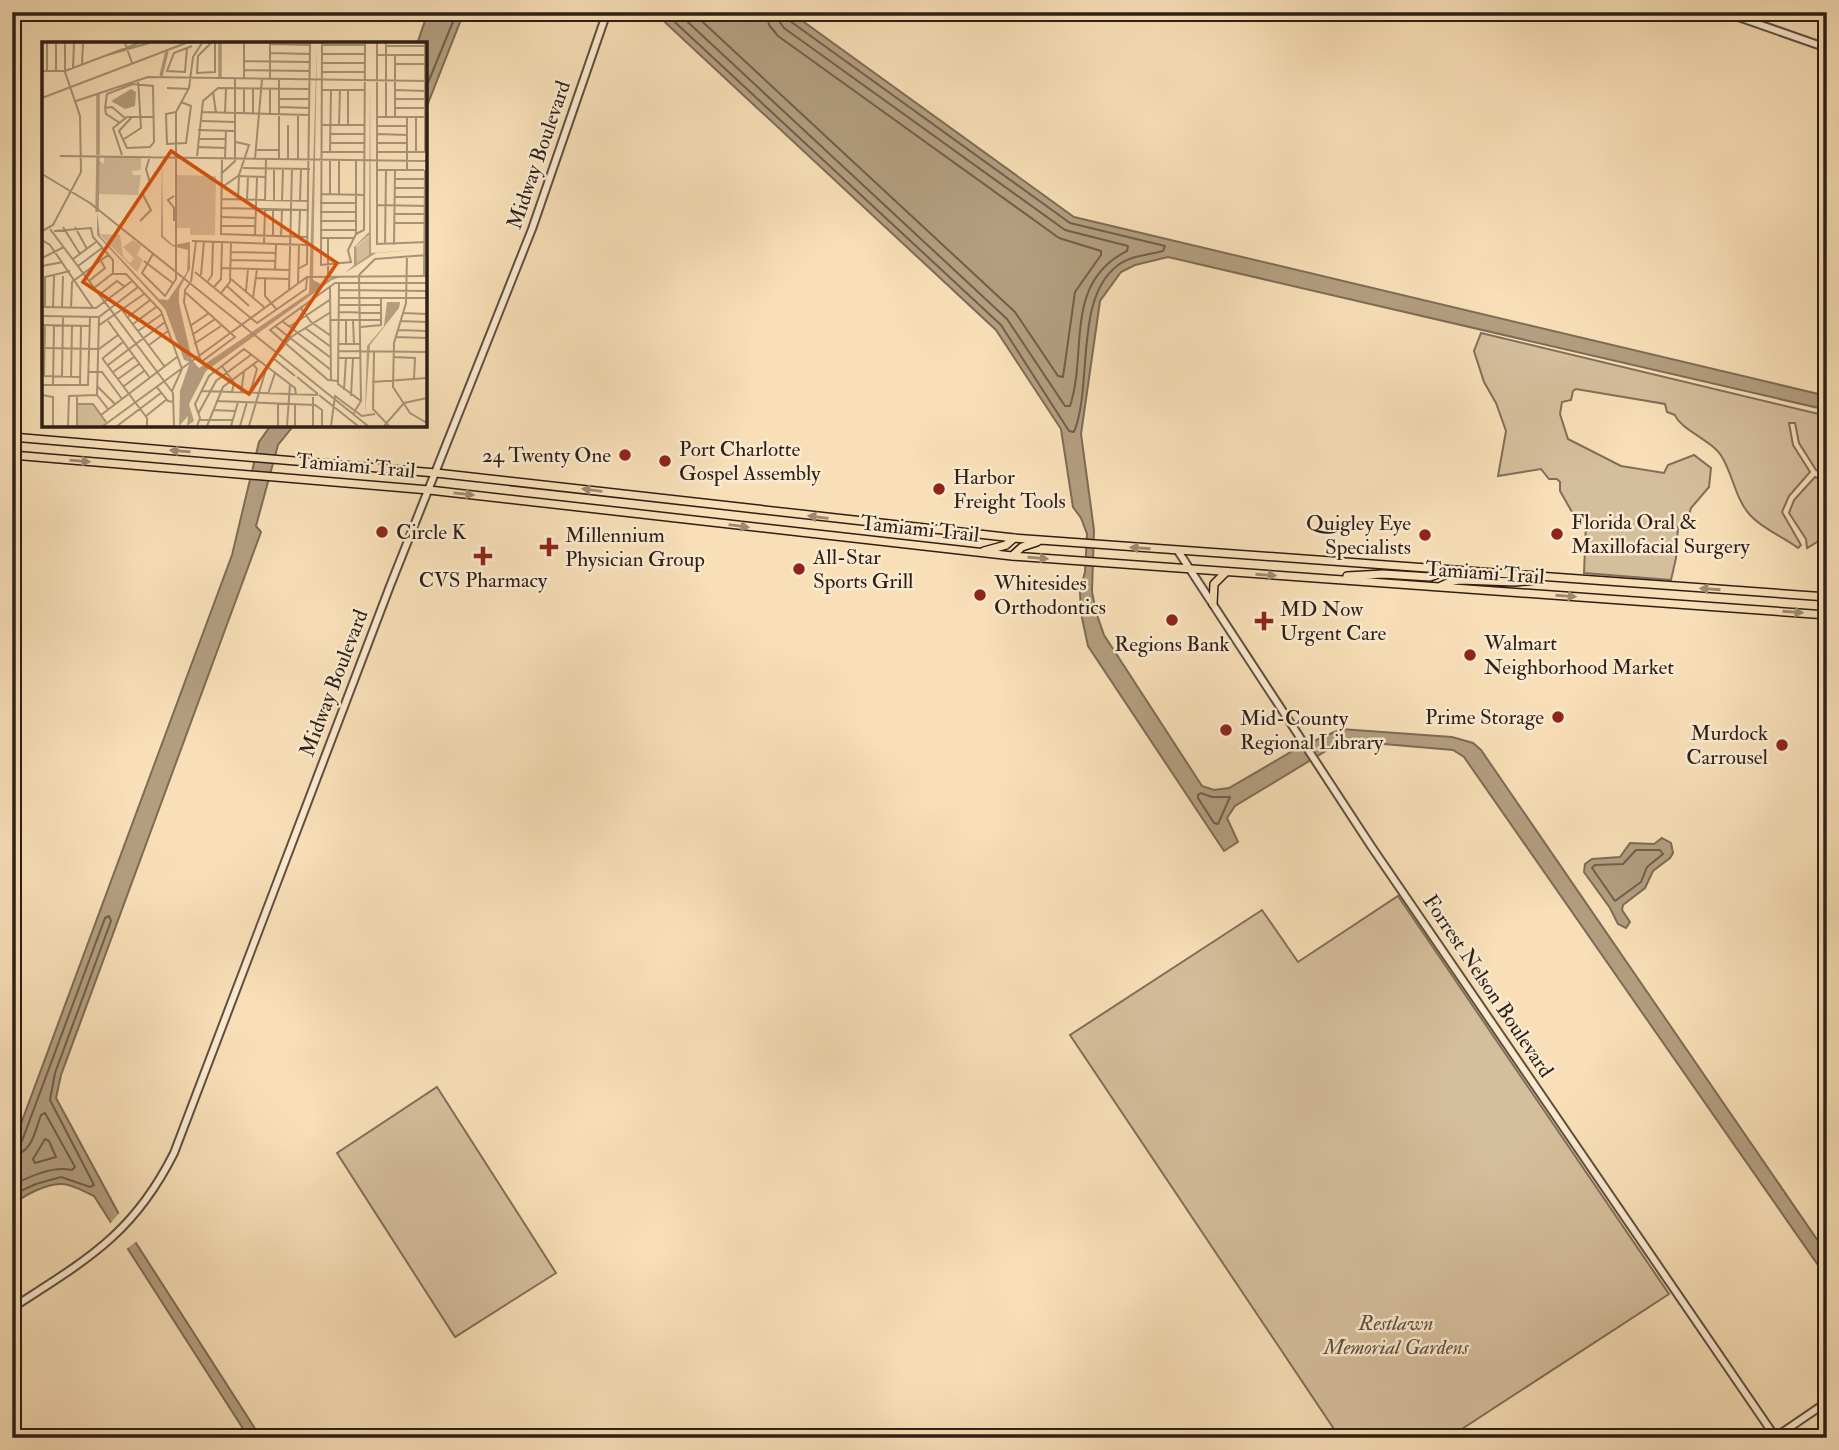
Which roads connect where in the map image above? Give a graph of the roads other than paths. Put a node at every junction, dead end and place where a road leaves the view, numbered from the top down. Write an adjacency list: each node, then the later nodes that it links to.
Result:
1 (607, 12): 6 (street, Midway Boulevard)
2 (1724, 12): 3 (street)
3 (1827, 48)
4 (12, 438): 6 (main road, Tamiami Trail, one-way to 4)
5 (12, 455): 7 (main road, Tamiami Trail, one-way to 7)
6 (436, 473): 7 (street, Midway Boulevard); 8 (main road, Tamiami Trail, one-way to 6)
7 (429, 490): 11 (main road, Tamiami Trail, one-way to 11); 22 (street, Midway Boulevard)
8 (1014, 538): 9 (main road, Tamiami Trail); 11 (main road)
9 (1041, 541): 10 (main road, Tamiami Trail, one-way to 9); 12 (main road)
10 (1178, 551): 13 (street, Forrest Nelson Boulevard); 14 (main road, Tamiami Trail)
11 (977, 552): 12 (main road, Tamiami Trail)
12 (1012, 556): 13 (main road, Tamiami Trail, one-way to 13)
13 (1190, 569): 15 (main road, Tamiami Trail); 20 (street, Forrest Nelson Boulevard)
14 (1448, 570): 16 (main road); 17 (main road, Tamiami Trail)
15 (1226, 572): 16 (main road, Tamiami Trail, one-way to 16); 20 (main road)
16 (1318, 578): 18 (main road, Tamiami Trail)
17 (1557, 578): 18 (main road); 19 (main road, Tamiami Trail, one-way to 17)
18 (1440, 587): 21 (main road, Tamiami Trail, one-way to 21)
19 (1827, 597)
20 (1213, 604): 24 (street, Forrest Nelson Boulevard)
21 (1827, 615)
22 (12, 1308)
23 (1827, 1402): 24 (street)
24 (1775, 1437)

